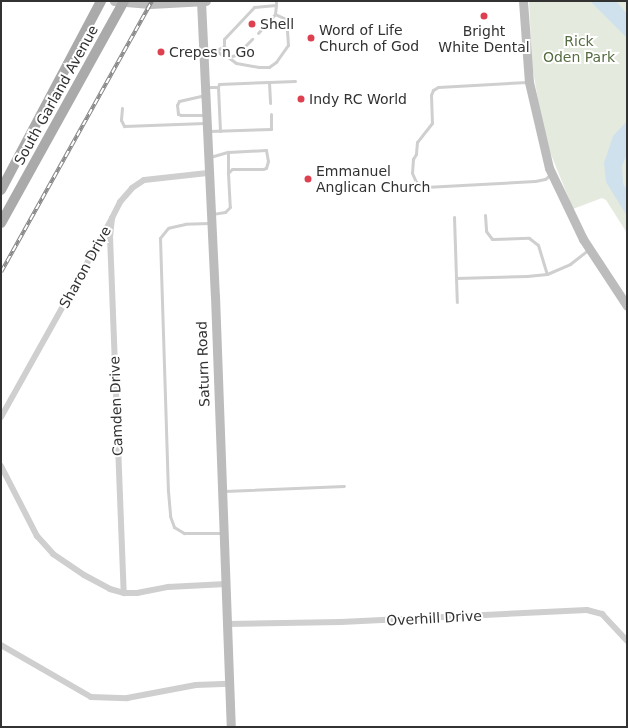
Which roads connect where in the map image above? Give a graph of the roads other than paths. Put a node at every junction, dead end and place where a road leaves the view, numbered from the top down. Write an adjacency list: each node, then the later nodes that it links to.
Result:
1 (101, 1): 27 (main road, South Garland Avenue)
2 (121, 1): 3 (street); 32 (main road, South Garland Avenue)
3 (203, 1): 9 (street, Saturn Road)
4 (523, 1): 14 (street)
5 (276, 3): 6 (lane); 10 (lane)
6 (275, 14): 7 (lane); 11 (lane)
7 (258, 33)
8 (252, 39): 11 (lane)
9 (204, 50): 10 (lane); 16 (street, Saturn Road)
10 (216, 50): 11 (lane)
11 (228, 57)
12 (295, 81): 13 (lane)
13 (269, 82): 15 (lane); 17 (lane)
14 (529, 82): 26 (street); 26 (lane)
15 (218, 87): 16 (lane); 21 (lane)
16 (206, 91): 20 (street, Saturn Road); 20 (lane)
17 (270, 103)
18 (122, 108): 20 (lane)
19 (271, 114): 21 (lane)
20 (207, 123): 21 (lane); 23 (street, Saturn Road)
21 (220, 131)
22 (228, 152): 23 (lane); 25 (lane); 25 (lane)
23 (208, 158): 24 (street, Saturn Road)
24 (208, 173): 30 (street, Sharon Drive); 31 (street, Saturn Road)
25 (228, 173): 31 (lane)
26 (551, 173): 33 (street)
27 (1, 190)
28 (485, 215): 34 (lane)
29 (454, 217): 35 (lane)
30 (112, 218): 38 (street, Sharon Drive); 44 (street, Camden Drive)
31 (211, 218): 41 (street, Saturn Road); 42 (lane)
32 (1, 223)
33 (590, 249): 34 (lane); 37 (street)
34 (546, 274): 35 (lane)
35 (456, 278): 36 (lane)
36 (456, 302)
37 (627, 306)
38 (1, 417)
39 (1, 466): 44 (street)
40 (344, 486): 41 (lane)
41 (222, 491): 42 (street, Saturn Road)
42 (224, 533): 43 (street, Saturn Road)
43 (226, 584): 44 (street); 45 (street, Saturn Road)
44 (124, 593)
45 (228, 624): 46 (street, Overhill Drive); 48 (street, Saturn Road)
46 (627, 641)
47 (1, 645): 48 (street)
48 (229, 684): 49 (street, Saturn Road)
49 (231, 727)

